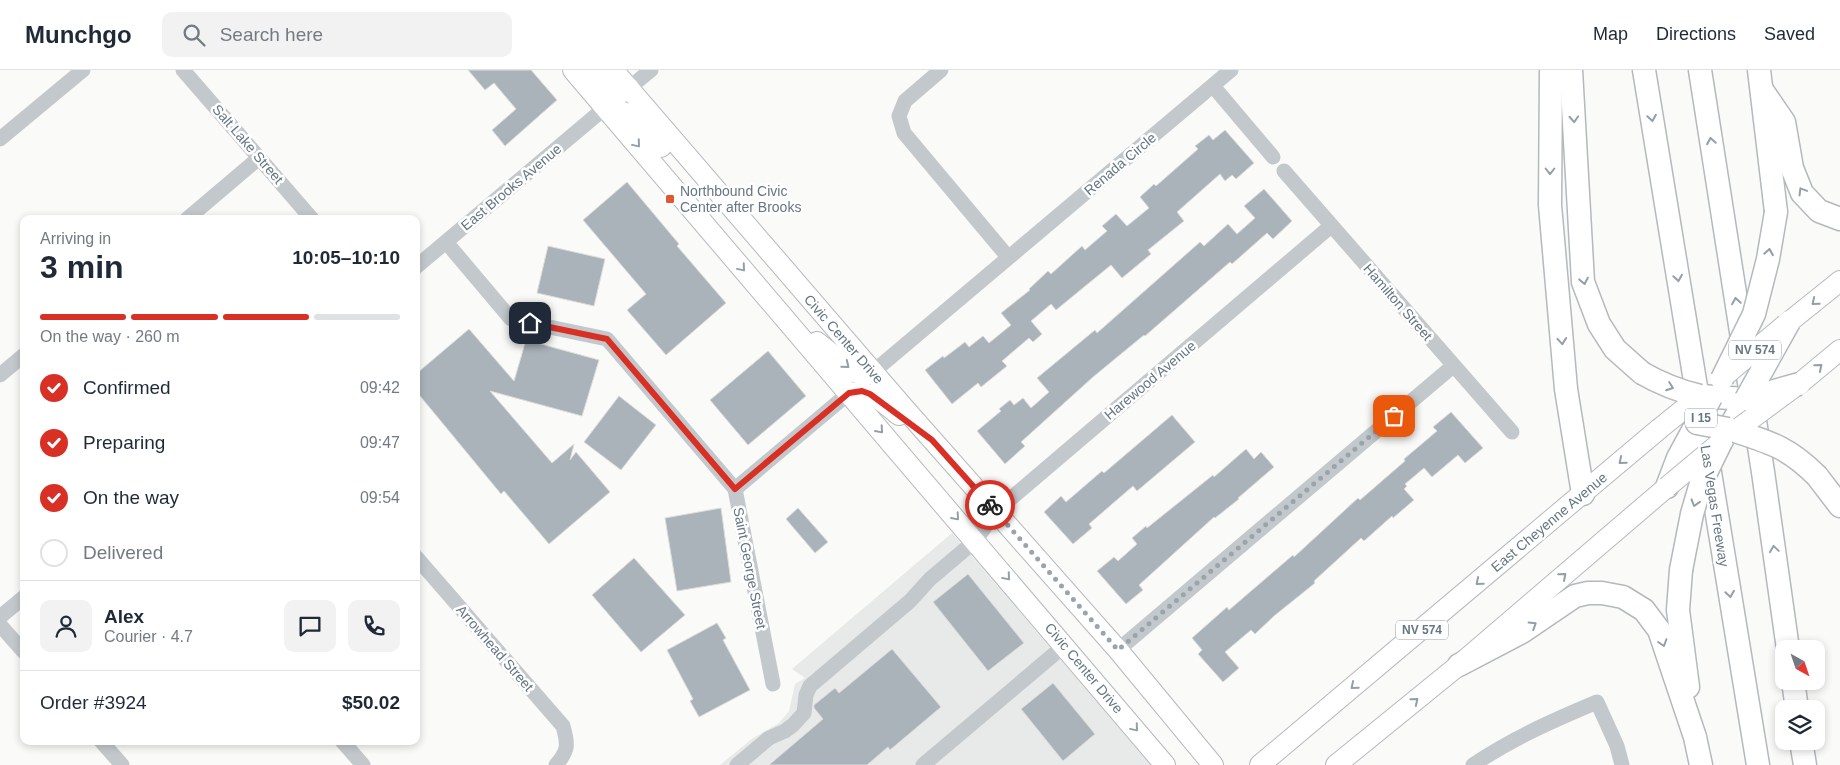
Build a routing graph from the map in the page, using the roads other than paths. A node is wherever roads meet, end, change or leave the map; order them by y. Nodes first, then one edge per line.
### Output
1 (83, 70) edge
2 (183, 70) edge
3 (573, 70) edge
4 (591, 70) edge
5 (613, 70) edge
6 (651, 70) edge
7 (941, 70) edge
8 (1231, 70) edge
9 (1551, 70) edge
10 (1571, 70) edge
11 (1644, 70) edge
12 (1700, 70) edge
13 (1761, 80) edge
14 (1213, 86) junction
15 (629, 88) junction
16 (606, 107) junction
17 (0, 140) edge
18 (1273, 157) dead end
19 (260, 158) junction
20 (693, 163) junction
21 (1284, 171) dead end
22 (192, 215) edge
23 (309, 215) edge
24 (1840, 219) edge
25 (1331, 226) junction
26 (446, 242) junction
27 (1008, 258) junction
28 (420, 263) edge
29 (1840, 281) edge
30 (780, 313) junction
31 (1789, 322) junction
32 (1840, 350) edge
33 (20, 358) edge
34 (1453, 366) junction
35 (873, 372) junction
36 (0, 375) edge
37 (1799, 384) junction
38 (1711, 391) junction
39 (849, 393) junction
40 (1746, 399) junction
41 (1697, 423) junction
42 (1659, 430) junction
43 (1512, 432) dead end
44 (1728, 434) junction
45 (932, 440) junction
46 (1667, 487) junction
47 (735, 489) junction
48 (1583, 494) junction
49 (1840, 506) edge
50 (995, 512) junction
51 (976, 540) junction
52 (420, 562) edge
53 (20, 600) edge
54 (0, 617) edge
55 (0, 625) edge
56 (1787, 640) edge
57 (1065, 645) junction
58 (20, 648) edge
59 (1118, 650) junction
60 (1459, 665) junction
61 (773, 684) dead end
62 (1695, 738) junction
63 (104, 745) edge
64 (345, 745) edge
65 (1802, 750) edge
66 (122, 765) edge
67 (362, 765) edge
68 (556, 765) edge
69 (737, 765) edge
70 (923, 765) edge
71 (1166, 765) edge
72 (1214, 765) edge
73 (1260, 765) edge
74 (1336, 765) edge
75 (1472, 765) edge
76 (1622, 765) edge
77 (1701, 765) edge
78 (1758, 765) edge
79 (1805, 765) edge

1 - 17 street
2 - 19 street, Salt Lake Street
3 - 16 main road, Civic Center Drive
4 - 15 main road
5 - 15 main road, Civic Center Drive
6 - 15 street
7 - 27 street
8 - 14 street, Renada Circle
9 -> 48 highway
10 -> 38 highway, bridge
11 -> 78 highway, Las Vegas Freeway / I 15
56 -> 12 highway
24 -> 13 highway
38 -> 13 highway, bridge
14 - 18 street
14 - 27 street, Renada Circle
15 - 20 main road, Civic Center Drive
16 - 20 main road
16 - 26 street, East Brooks Avenue
16 -> 30 main road, Civic Center Drive
19 - 22 street
19 - 23 street, Salt Lake Street
20 - 35 main road, Civic Center Drive
21 - 25 street, Hamilton Street
25 - 34 street, Hamilton Street
25 - 50 street, Harewood Avenue
26 - 28 street, East Brooks Avenue
26 - 47 street, Saint George Street
27 - 35 street, Renada Circle
29 -> 31 main road, East Cheyenne Avenue / NV 574
30 -> 35 main road
30 - 39 main road, Civic Center Drive
31 - 38 main road, East Cheyenne Avenue / NV 574, bridge
31 - 40 highway, bridge
37 -> 32 main road
33 - 36 street
34 - 43 street, Hamilton Street
34 - 59 street
35 - 45 main road, Civic Center Drive
37 - 40 highway, bridge
37 - 44 main road, bridge
38 - 40 highway
38 - 41 highway, bridge
38 - 42 main road, East Cheyenne Avenue / NV 574, bridge
39 - 45 main road
39 - 47 street
39 -> 51 main road, Civic Center Drive
40 - 44 highway
41 - 42 highway
41 - 44 highway, bridge
41 - 46 highway
42 -> 48 main road, East Cheyenne Avenue / NV 574
44 - 46 main road, bridge
44 - 49 highway, bridge
44 -> 62 highway, bridge
45 - 50 main road, Civic Center Drive
60 -> 46 main road
47 - 61 street, Saint George Street
48 -> 73 main road, East Cheyenne Avenue / NV 574
50 - 51 street, Harewood Avenue
50 - 59 main road, Civic Center Drive
51 -> 57 main road, Civic Center Drive
51 - 69 street, Harewood Avenue
52 - 68 street, Arrowhead Street
53 - 54 street
55 - 58 street
57 - 70 street
57 -> 71 main road, Civic Center Drive
59 - 72 main road, Civic Center Drive
60 -> 62 highway
74 -> 60 main road
62 - 77 highway
63 - 66 street
64 - 67 street
65 - 79 highway
75 - 76 street

